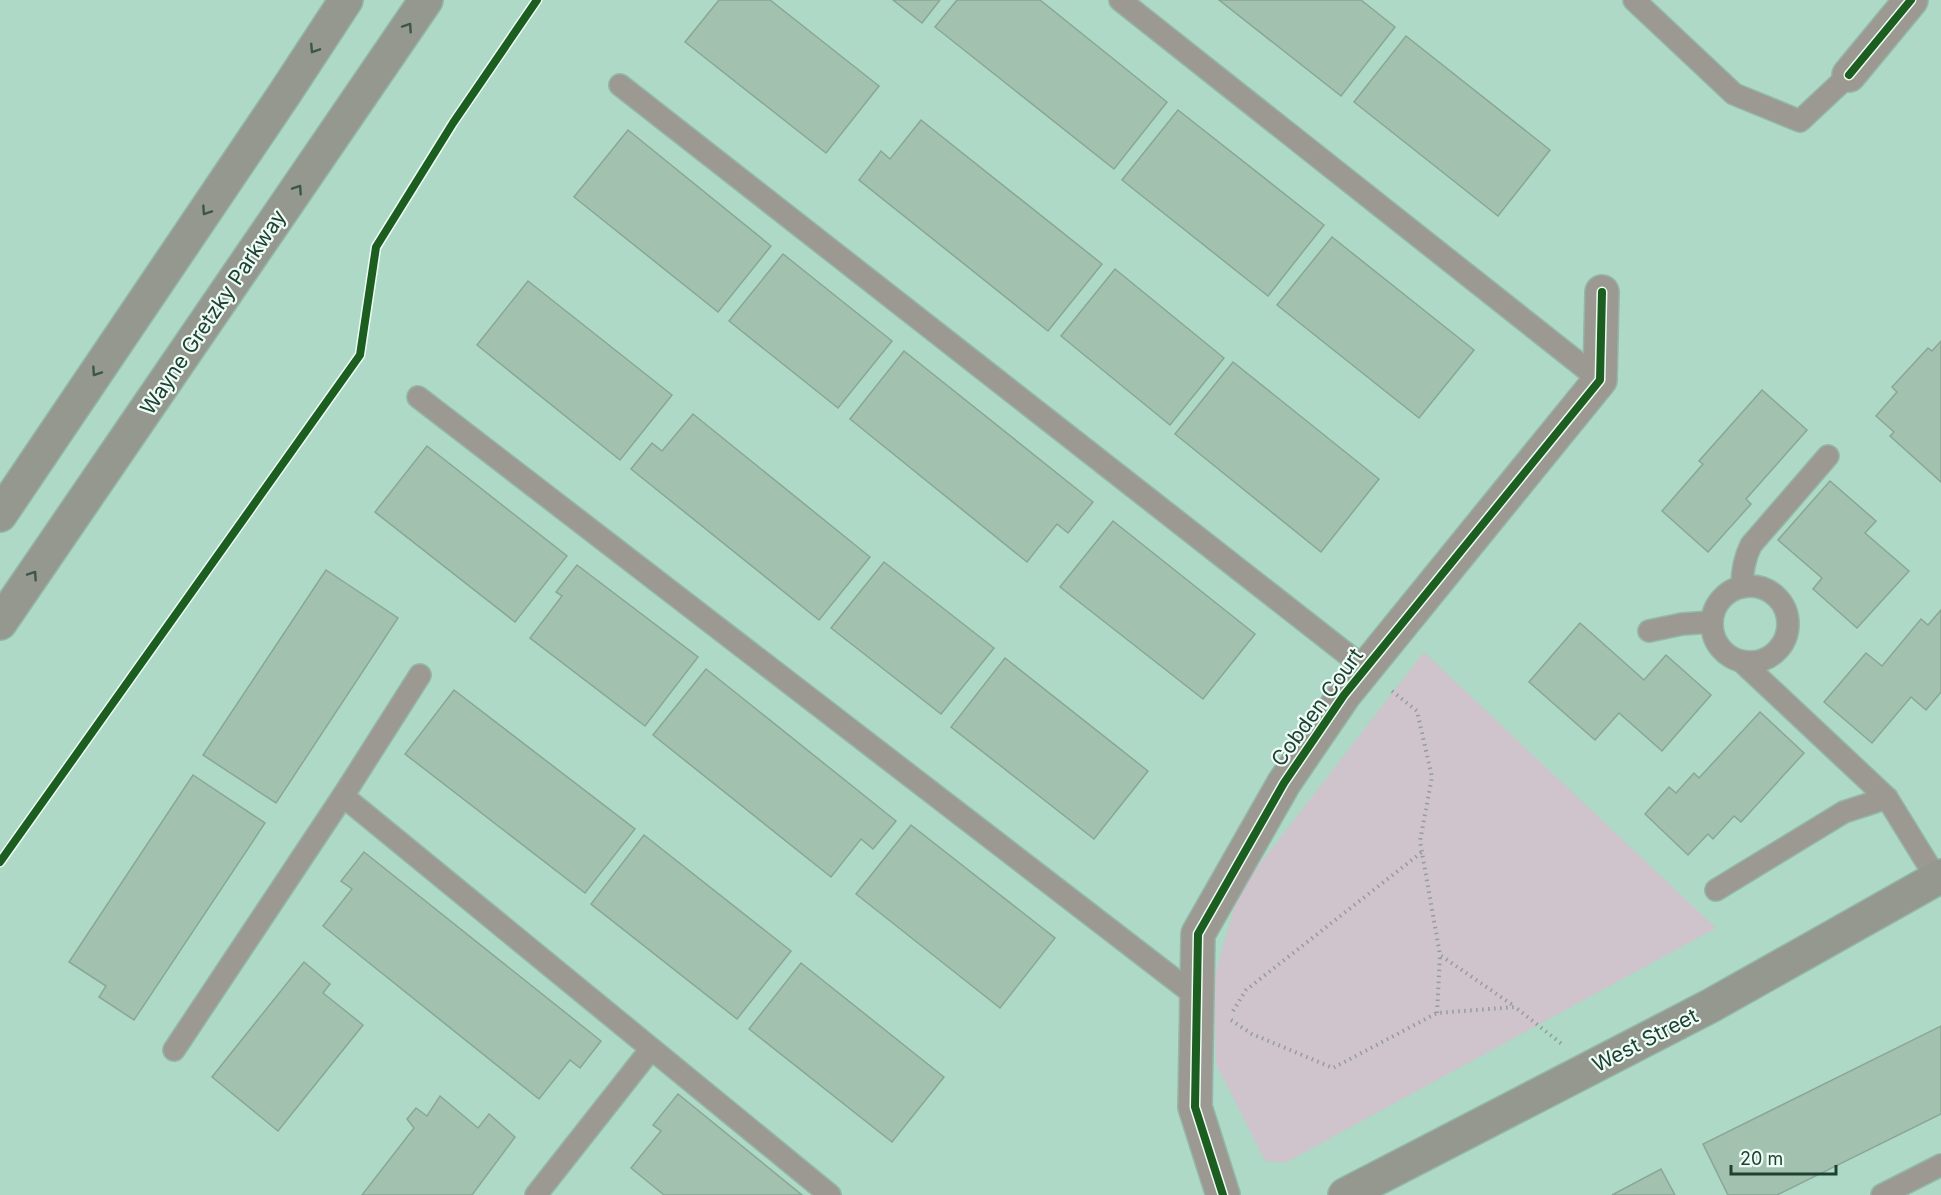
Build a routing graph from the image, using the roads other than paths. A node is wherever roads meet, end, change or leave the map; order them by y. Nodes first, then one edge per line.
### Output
1 (346, 0) edge
2 (426, 0) edge
3 (1120, 0) edge
4 (1634, 0) edge
5 (1911, 0) edge
6 (1849, 75) joint
7 (620, 85) dead end
8 (1602, 292) dead end
9 (1600, 380) junction
10 (418, 397) dead end
11 (1828, 456) dead end
12 (0, 515) edge
13 (1742, 586) junction
14 (1712, 622) junction
15 (0, 623) edge
16 (1649, 631) dead end
17 (1741, 661) junction
18 (1366, 669) junction
19 (420, 675) dead end
20 (343, 796) junction
21 (1887, 798) junction
22 (1940, 882) edge
23 (1716, 890) dead end
24 (1196, 996) junction
25 (651, 1049) junction
26 (174, 1050) dead end
27 (1941, 1164) edge
28 (536, 1195) edge
29 (830, 1195) edge
30 (1223, 1195) edge
31 (1345, 1195) edge
32 (1882, 1195) edge

1 -> 12 main road
15 -> 2 main road, Wayne Gretzky Parkway
3 - 9 lane
4 - 6 lane
5 - 6 street
7 - 18 lane
8 - 9 street
9 - 18 street, Cobden Court
10 - 24 lane
11 - 13 lane
13 - 14 lane
13 - 17 lane
14 - 16 lane
14 - 17 lane
17 - 21 lane
18 - 24 street, Cobden Court
19 - 20 lane
20 - 25 lane
20 - 26 lane
21 - 22 lane
21 - 23 lane
22 - 31 main road, West Street
24 - 30 street, Cobden Court
25 - 28 lane
25 - 29 lane
27 - 32 lane

